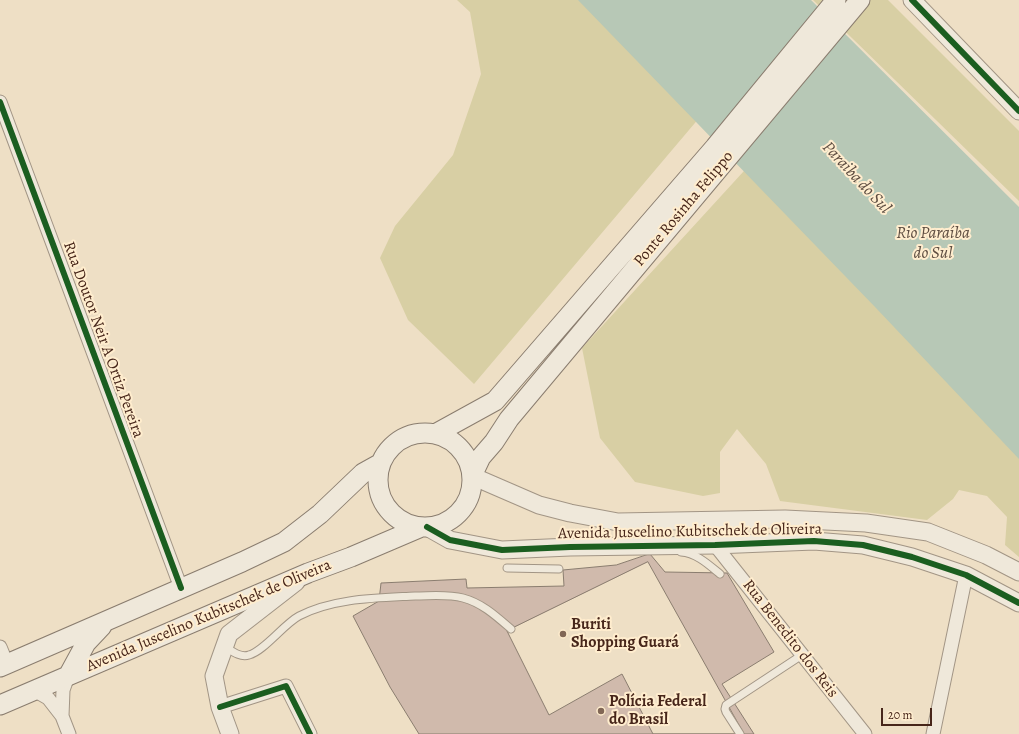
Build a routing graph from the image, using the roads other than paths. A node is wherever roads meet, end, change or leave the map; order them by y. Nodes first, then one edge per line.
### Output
1 (836, 0) edge
2 (860, 0) edge
3 (912, 0) edge
4 (0, 102) edge
5 (1019, 111) edge
6 (435, 434) junction
7 (381, 463) junction
8 (472, 476) junction
9 (423, 527) junction
10 (715, 545) junction
11 (604, 546) junction
12 (507, 568) dead end
13 (559, 569) dead end
14 (1019, 572) edge
15 (308, 574) junction
16 (720, 574) dead end
17 (966, 575) junction
18 (181, 588) junction
19 (1019, 603) edge
20 (107, 620) junction
21 (512, 628) dead end
22 (224, 646) junction
23 (802, 655) junction
24 (2, 659) edge
25 (68, 676) junction
26 (34, 690) junction
27 (0, 705) edge
28 (220, 707) junction
29 (62, 716) junction
30 (69, 734) edge
31 (230, 734) edge
32 (310, 734) edge
33 (740, 734) edge
34 (865, 734) edge
35 (933, 734) edge

1 - 6 main road, Ponte Rosinha Felippo
2 - 8 main road, Ponte Rosinha Felippo
3 - 5 street
4 - 18 street, Rua Doutor Neir A Ortiz Pereira
6 - 7 main road
6 - 8 main road
7 - 9 main road
7 - 18 main road
8 - 9 main road
8 - 14 street, Avenida Juscelino Kubitschek de Oliveira
9 - 11 street, Avenida Juscelino Kubitschek de Oliveira
9 - 15 main road, Avenida Juscelino Kubitschek de Oliveira
10 - 11 street, Avenida Juscelino Kubitschek de Oliveira
10 - 17 street, Avenida Juscelino Kubitschek de Oliveira
10 - 23 street, Rua Benedito dos Reis
11 - 16 lane
12 - 13 lane
15 - 22 street
15 - 25 main road, Avenida Juscelino Kubitschek de Oliveira
17 - 19 street, Avenida Juscelino Kubitschek de Oliveira
17 - 35 street
18 - 20 main road
20 - 24 main road
20 - 25 main road
21 - 22 lane
22 - 28 street
23 - 33 lane
23 - 34 street, Rua Benedito dos Reis
25 - 26 main road, Avenida Juscelino Kubitschek de Oliveira
25 - 29 street
26 - 27 main road, Avenida Juscelino Kubitschek de Oliveira
26 - 29 street
28 - 31 street
28 - 32 street
29 - 30 street

